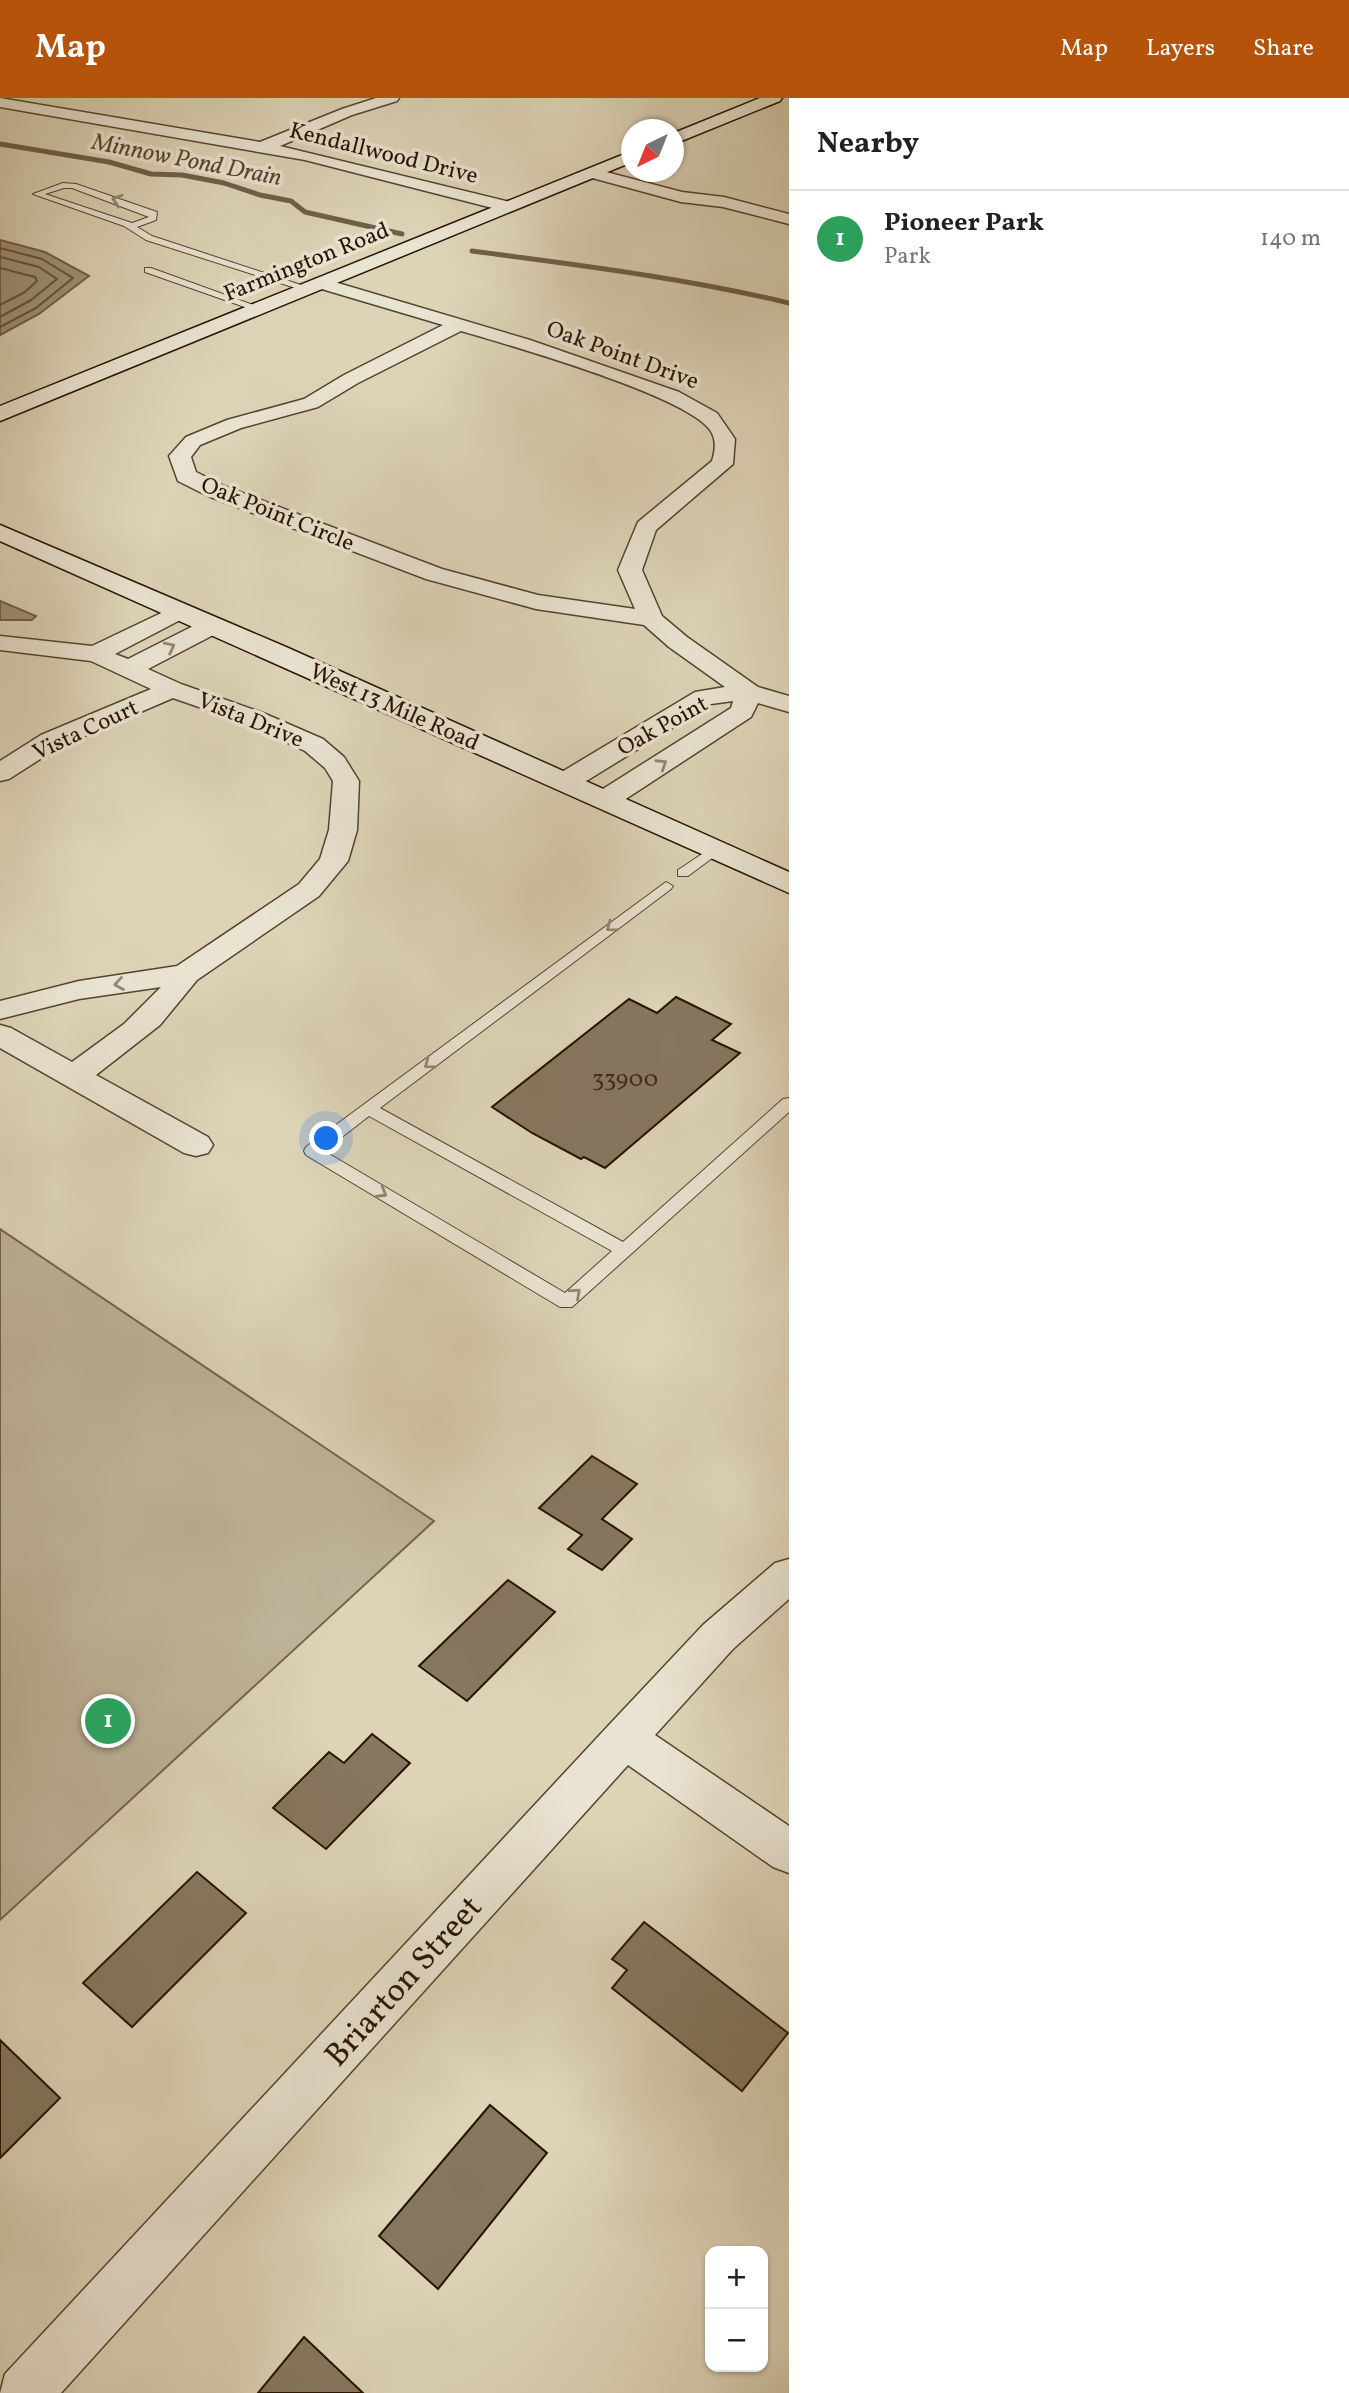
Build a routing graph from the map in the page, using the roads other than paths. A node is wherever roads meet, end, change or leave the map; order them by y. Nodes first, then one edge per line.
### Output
1 (392, 98) edge
2 (774, 98) edge
3 (0, 102) edge
4 (83, 103) dead end
5 (64, 112) junction
6 (684, 135) edge
7 (263, 146) junction
8 (621, 160) edge
9 (600, 169) junction
10 (508, 207) junction
11 (789, 219) edge
12 (130, 227) junction
13 (148, 270) dead end
14 (314, 286) junction
15 (259, 309) junction
16 (458, 325) junction
17 (0, 414) edge
18 (0, 532) edge
19 (178, 612) junction
20 (651, 619) junction
21 (212, 626) junction
22 (0, 643) edge
23 (96, 654) junction
24 (128, 669) junction
25 (172, 689) junction
26 (749, 692) junction
27 (789, 705) edge
28 (0, 773) edge
29 (565, 782) junction
30 (605, 800) junction
31 (714, 850) junction
32 (683, 873) dead end
33 (789, 884) edge
34 (666, 886) dead end
35 (186, 974) junction
36 (0, 1010) edge
37 (0, 1035) edge
38 (73, 1076) junction
39 (789, 1102) edge
40 (369, 1109) junction
41 (196, 1145) dead end
42 (624, 1250) junction
43 (789, 1575) edge
44 (624, 1738) junction
45 (789, 1852) edge
46 (24, 2393) edge

1 - 7 street
2 - 6 street
3 - 5 street, Kendallwood Drive
4 - 5 street
5 - 7 street, Kendallwood Drive
7 - 10 street, Kendallwood Drive
8 - 9 street, Farmington Road
9 - 10 street, Farmington Road
9 - 11 street
10 - 14 street, Farmington Road
12 -> 12 lane
12 - 14 lane
13 - 15 lane
14 - 15 street, Farmington Road
14 - 16 street, Oak Point Drive
15 - 17 street, Farmington Road
16 - 20 street, Oak Point Drive
16 - 20 street, Oak Point Circle
18 - 19 street, West 13 Mile Road
19 - 21 street, West 13 Mile Road
19 - 23 street
20 - 26 street, Oak Point Drive
24 -> 21 street
21 - 29 street, West 13 Mile Road
22 - 23 street, Vista Drive
23 - 24 street, Vista Drive
24 - 25 street, Vista Drive
25 - 28 street, Vista Court
25 - 35 street, Vista Drive
26 - 27 street, Oak Point Drive
26 - 29 street, Oak Point
30 -> 26 street, Oak Point
29 - 30 street, West 13 Mile Road
30 - 31 street, West 13 Mile Road
31 - 32 lane
31 - 33 street, West 13 Mile Road
34 -> 40 lane
35 -> 36 street, Vista Drive
35 - 38 street, Vista Drive
37 - 38 street
38 - 41 street
39 - 42 lane
40 - 42 lane
40 -> 42 lane
43 - 44 street, Briarton Street
44 - 45 street
44 - 46 street, Briarton Street

